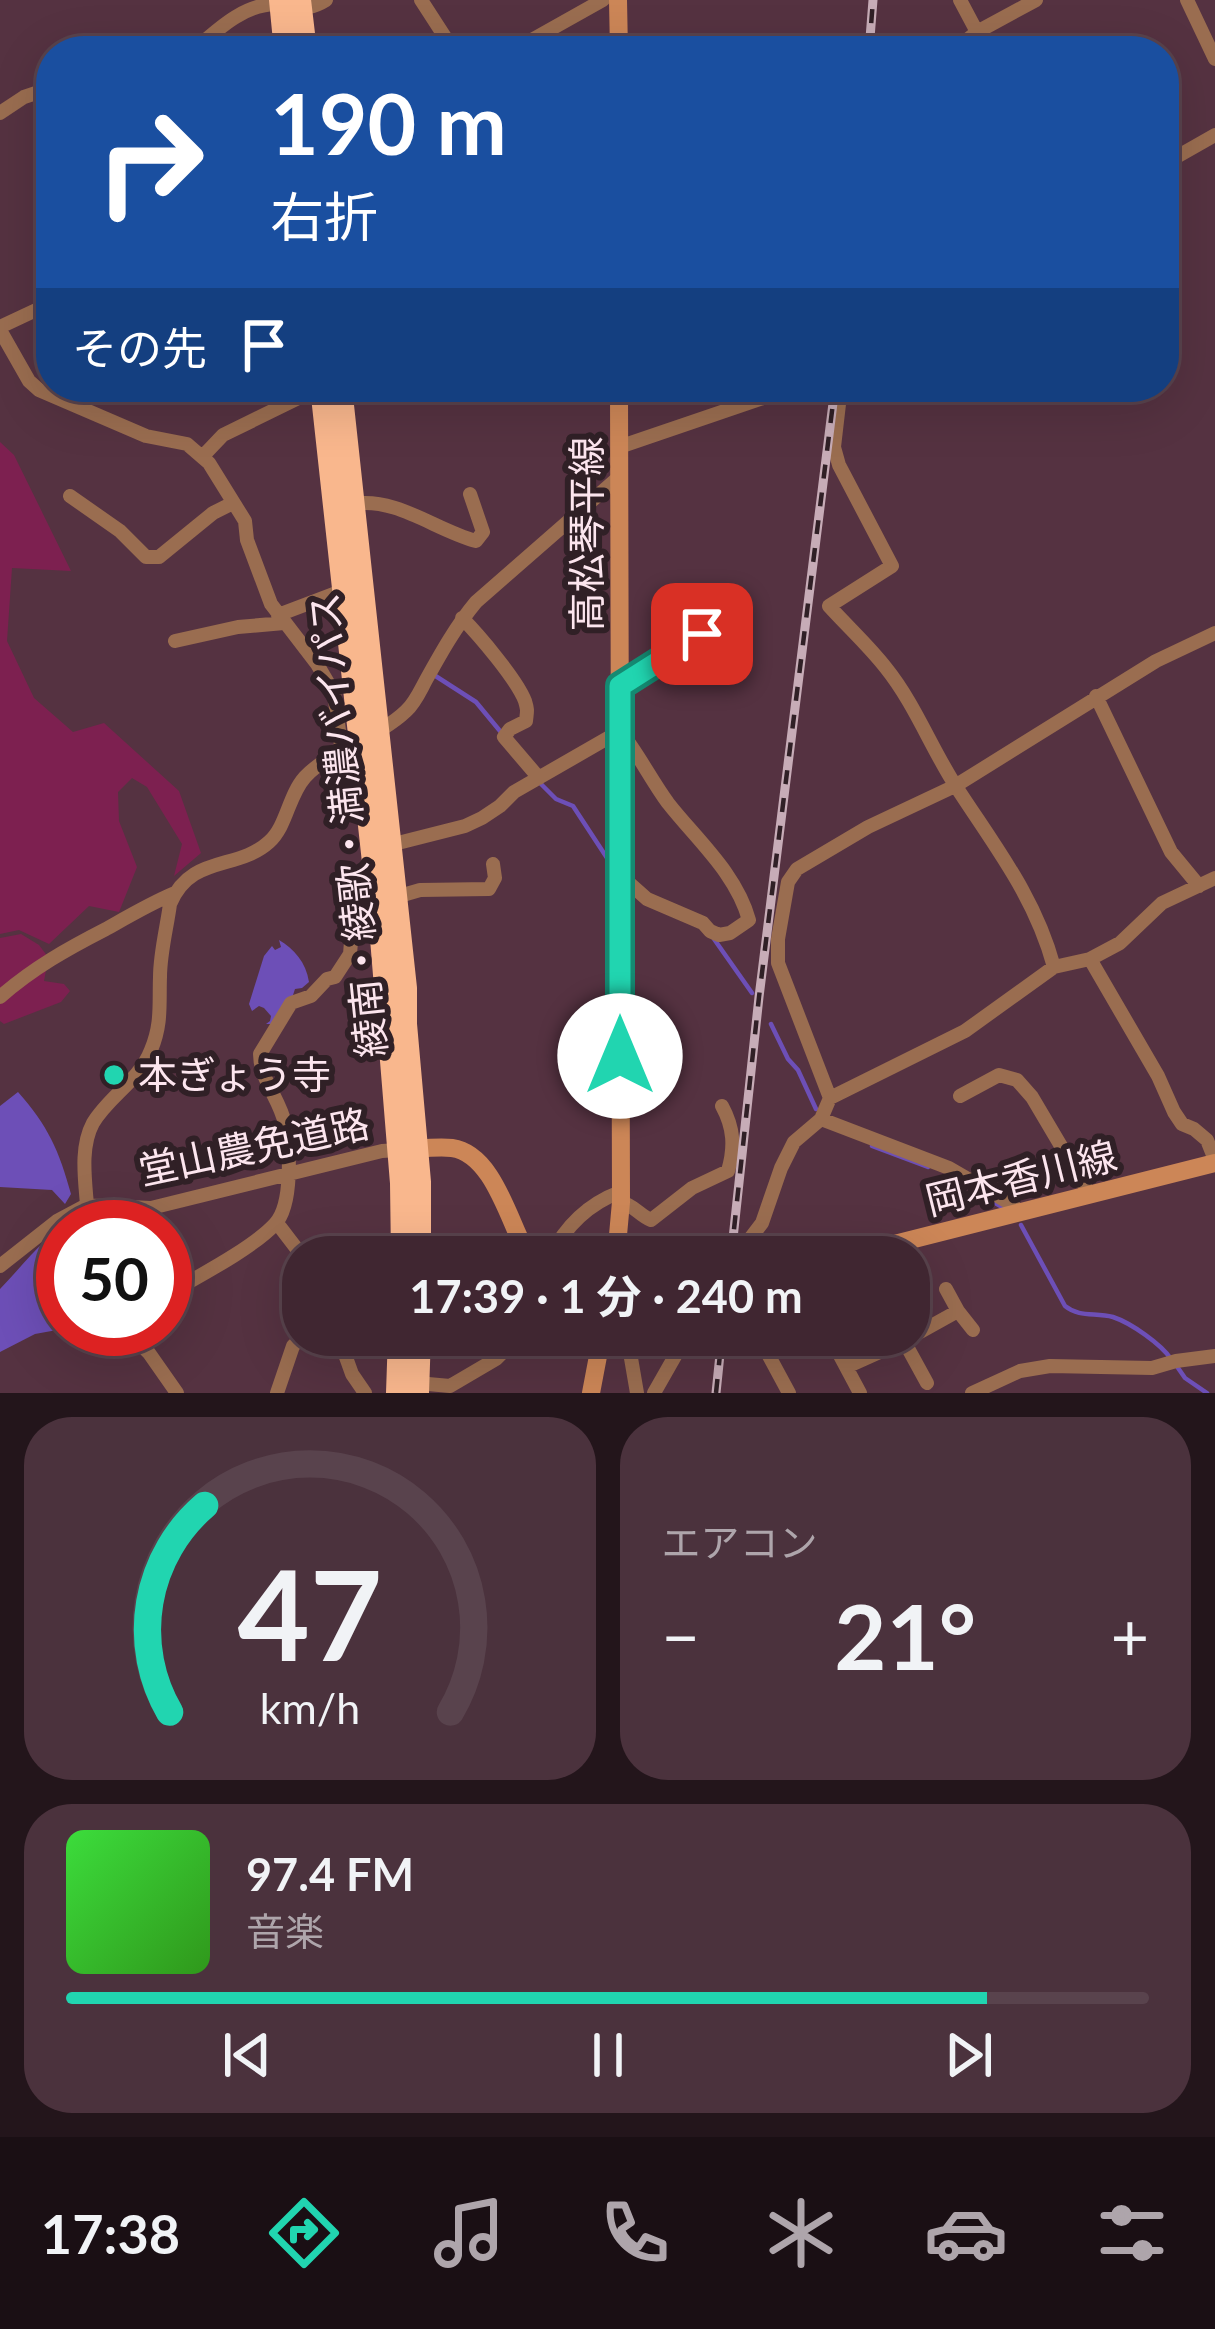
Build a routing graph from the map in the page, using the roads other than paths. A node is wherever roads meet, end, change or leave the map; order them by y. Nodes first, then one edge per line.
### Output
1 (326, 0) edge
2 (421, 0) edge
3 (603, 0) edge
4 (618, 0) edge
5 (960, 0) edge
6 (1036, 0) edge
7 (1187, 0) edge
8 (290, 3) edge
9 (976, 32) junction
10 (211, 36) edge
11 (287, 36) edge
12 (300, 36) edge
13 (444, 36) edge
14 (539, 36) edge
15 (619, 36) edge
16 (971, 36) edge
17 (1215, 58) edge
18 (36, 94) edge
19 (0, 113) edge
20 (1215, 135) edge
21 (1179, 155) edge
22 (36, 311) edge
23 (0, 328) edge
24 (36, 388) edge
25 (67, 402) edge
26 (291, 402) edge
27 (324, 402) edge
28 (342, 402) edge
29 (619, 402) edge
30 (751, 402) edge
31 (839, 402) edge
32 (619, 447) junction
33 (202, 456) junction
34 (619, 477) junction
35 (470, 494) dead end
36 (70, 496) dead end
37 (233, 502) junction
38 (353, 504) junction
39 (344, 590) junction
40 (462, 618) junction
41 (281, 619) junction
42 (702, 634) dead end
43 (1215, 634) edge
44 (175, 641) dead end
45 (620, 686) junction
46 (1096, 696) junction
47 (620, 731) junction
48 (360, 742) junction
49 (539, 778) junction
50 (955, 786) junction
51 (390, 845) junction
52 (493, 864) dead end
53 (620, 875) junction
54 (1215, 878) edge
55 (1198, 886) junction
56 (175, 892) junction
57 (396, 897) junction
58 (381, 926) junction
59 (1090, 958) junction
60 (1054, 967) junction
61 (0, 997) edge
62 (960, 1096) dead end
63 (830, 1098) junction
64 (722, 1106) dead end
65 (821, 1119) junction
66 (407, 1150) junction
67 (1215, 1162) edge
68 (288, 1174) junction
69 (1090, 1195) junction
70 (620, 1197) junction
71 (87, 1200) edge
72 (183, 1200) edge
73 (1017, 1213) junction
74 (277, 1223) junction
75 (287, 1236) edge
76 (404, 1236) edge
77 (419, 1236) edge
78 (519, 1236) edge
79 (561, 1236) edge
80 (617, 1236) edge
81 (752, 1236) edge
82 (926, 1236) edge
83 (36, 1238) edge
84 (0, 1266) edge
85 (192, 1280) edge
86 (946, 1289) dead end
87 (958, 1311) junction
88 (930, 1327) edge
89 (973, 1330) dead end
90 (151, 1356) edge
91 (290, 1356) edge
92 (346, 1356) edge
93 (404, 1356) edge
94 (416, 1356) edge
95 (499, 1356) edge
96 (598, 1356) edge
97 (631, 1356) edge
98 (675, 1356) edge
99 (769, 1356) edge
100 (840, 1356) edge
101 (872, 1356) edge
102 (912, 1356) edge
103 (1215, 1356) edge
104 (846, 1367) junction
105 (927, 1383) dead end
106 (411, 1390) edge
107 (177, 1393) edge
108 (277, 1393) edge
109 (365, 1393) edge
110 (591, 1393) edge
111 (637, 1393) edge
112 (654, 1393) edge
113 (789, 1393) edge
114 (860, 1393) edge
115 (972, 1393) edge

1 - 8 street
2 - 13 street
3 - 14 street
4 - 15 main road
5 - 9 street
6 - 9 street
7 - 17 street
8 - 10 street
8 - 11 highway
8 - 12 highway
9 - 16 street
18 - 19 street
20 - 21 street
22 - 23 street
23 - 24 street
25 - 33 street
26 - 33 street
27 - 39 highway, 綾南・綾歌・満濃バイパス
28 - 38 highway, 綾南・綾歌・満濃バイパス
29 - 32 main road, 高松琴平線
30 - 32 street
31 - 50 street
32 - 34 main road, 高松琴平線
33 - 37 street
34 - 40 street
34 - 45 main road, 高松琴平線
35 - 38 street
36 - 37 street
37 - 41 street
38 - 48 highway, 綾南・綾歌・満濃バイパス
39 - 41 street
39 - 48 highway, 綾南・綾歌・満濃バイパス
40 - 48 street
40 - 49 street
41 - 44 street
41 - 48 street
42 - 45 street
43 - 46 street
45 - 47 main road, 高松琴平線
46 - 50 street
46 - 55 street
47 - 49 street
47 - 53 main road, 高松琴平線
47 - 53 street
48 - 51 highway, 綾南・綾歌・満濃バイパス
48 - 56 street
48 - 58 highway, 綾南・綾歌・満濃バイパス
49 - 51 street
50 - 60 street
50 - 63 street
51 - 57 highway, 綾南・綾歌・満濃バイパス
52 - 57 street
53 - 70 main road, 高松琴平線
54 - 55 street
55 - 59 street
56 - 61 street
56 - 71 street
57 - 58 street
57 - 66 highway, 綾南・綾歌・満濃バイパス
58 - 66 highway, 綾南・綾歌・満濃バイパス
58 - 68 street
59 - 60 street
59 - 67 street
60 - 63 street
62 - 69 street
63 - 65 street
64 - 70 street
65 - 73 street
65 - 81 street
66 - 68 street, 堂山農免道路
66 - 76 highway, 綾南・綾歌・満濃バイパス
66 - 77 highway, 綾南・綾歌・満濃バイパス
66 - 78 main road
67 - 69 main road, 岡本香川線
68 - 72 street, 堂山農免道路
68 - 74 street
69 - 73 main road, 岡本香川線
70 - 79 street
70 - 80 main road, 高松琴平線
73 - 82 main road, 岡本香川線
74 - 75 street
74 - 85 street
83 - 84 street
86 - 87 street
87 - 88 street
87 - 89 street
90 - 107 street
91 - 108 street
92 - 109 street
93 - 106 highway
94 - 106 highway
95 - 106 street
96 - 110 main road
97 - 111 street
98 - 112 street
99 - 113 street
100 - 104 street
101 - 104 street
102 - 105 street
103 - 115 street
104 - 114 street

